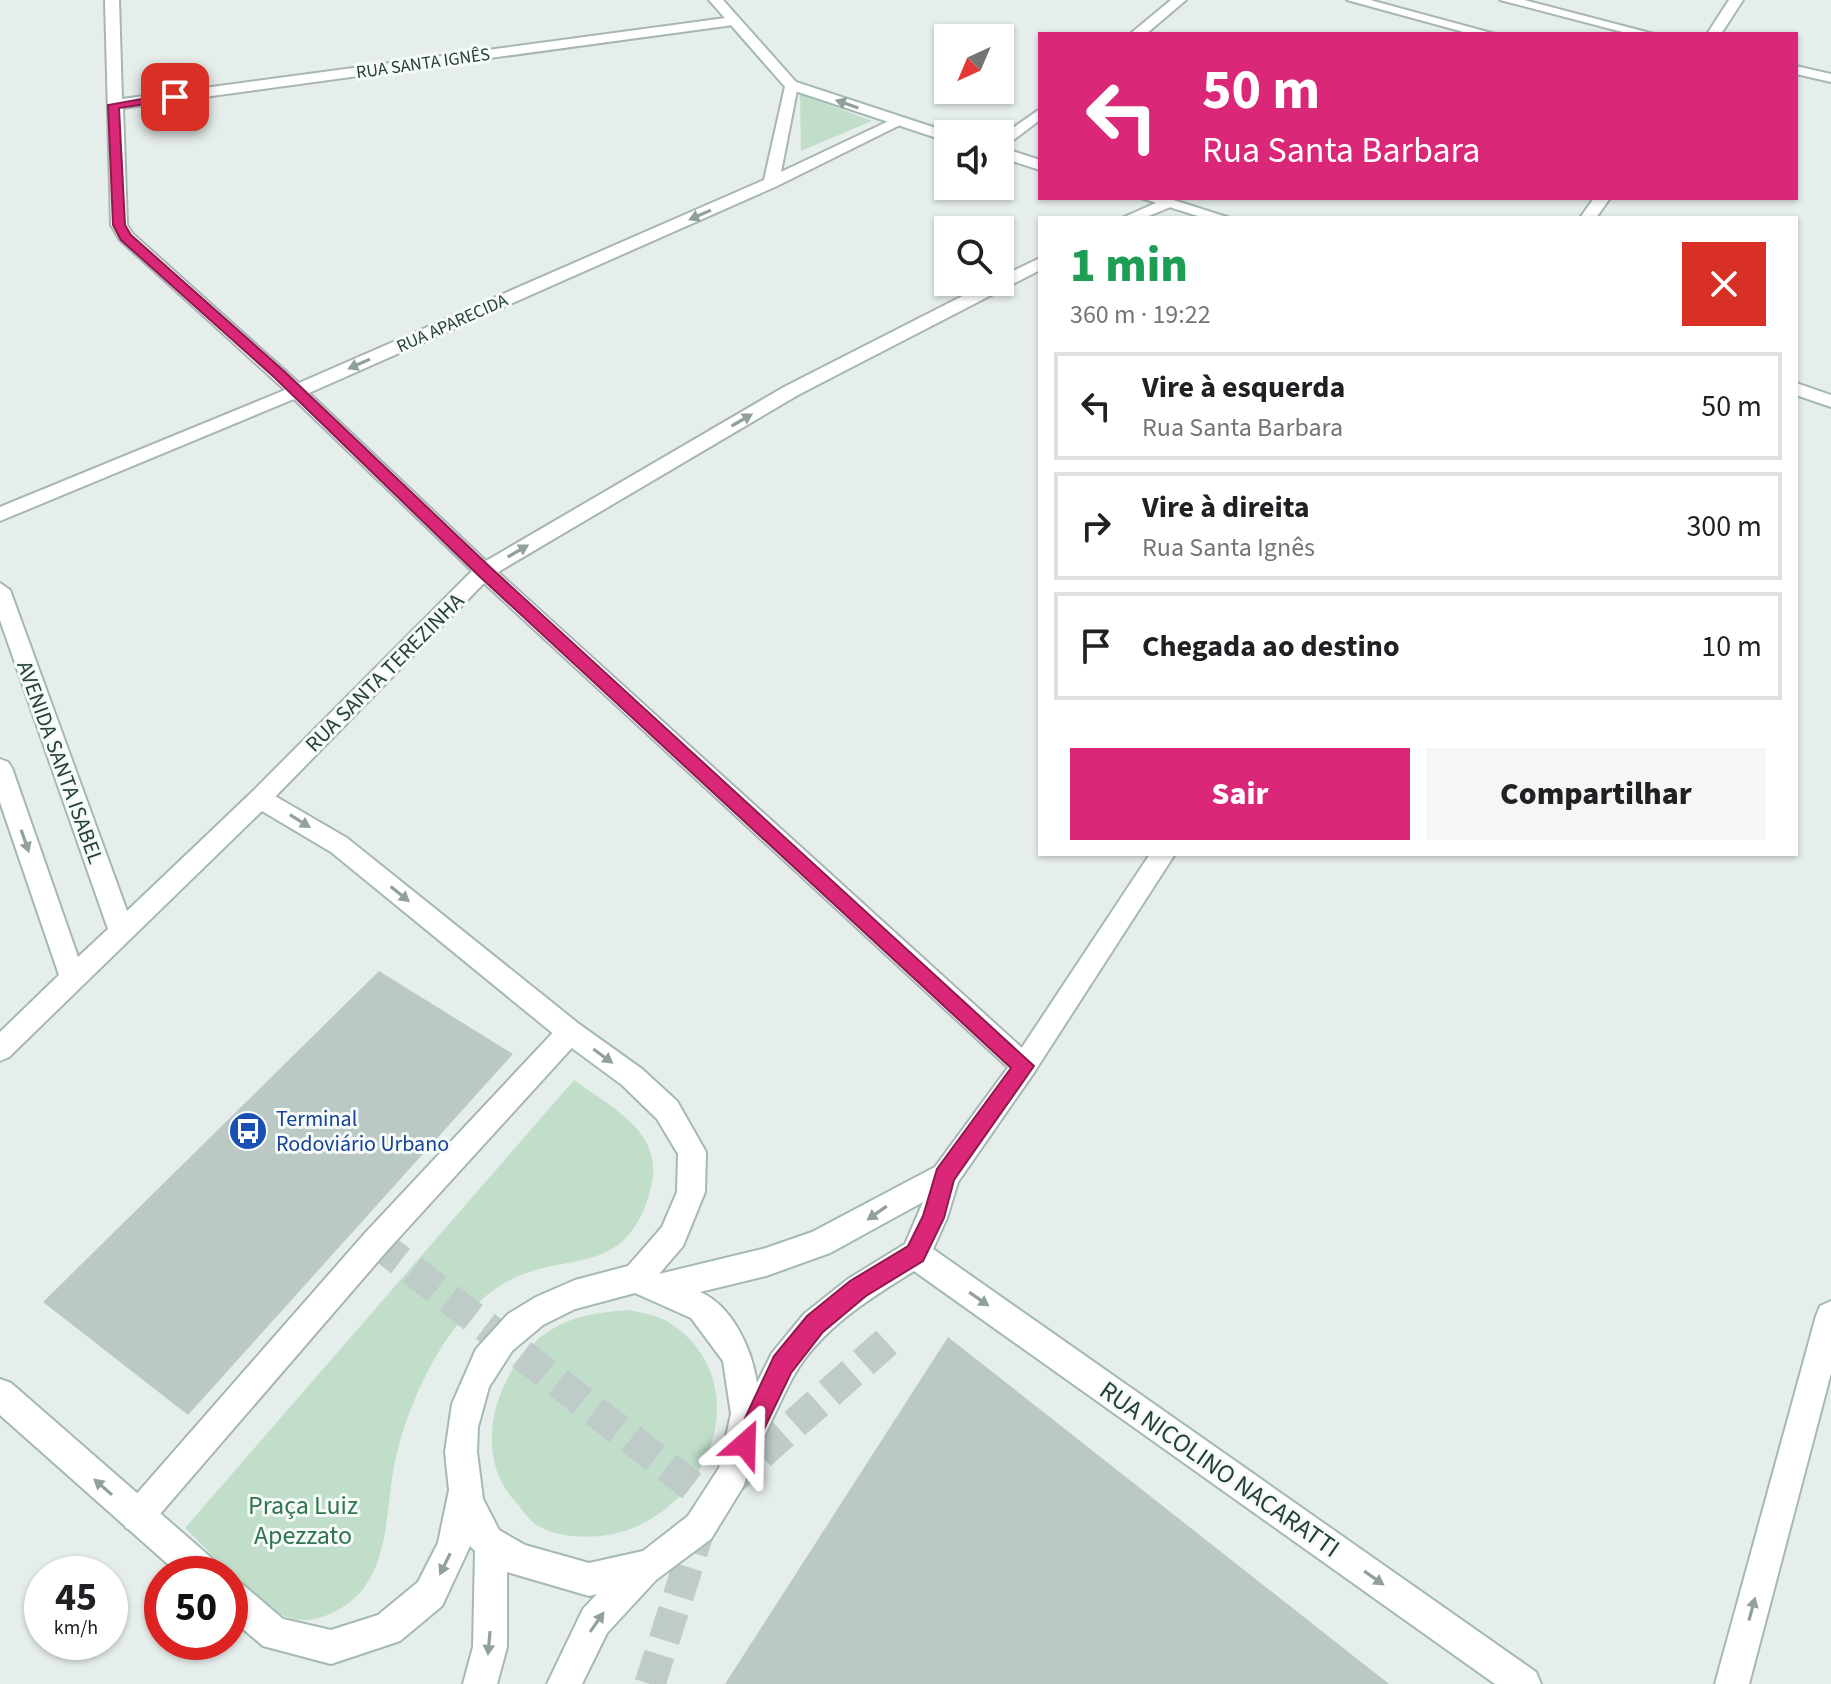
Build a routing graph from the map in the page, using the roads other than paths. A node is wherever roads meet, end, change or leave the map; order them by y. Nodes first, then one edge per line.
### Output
1 (112, 0) edge
2 (716, 0) edge
3 (1179, 0) edge
4 (1354, 0) edge
5 (1507, 0) edge
6 (1736, 0) edge
7 (1584, 19) junction
8 (733, 21) junction
9 (1139, 32) edge
10 (1480, 32) edge
11 (1572, 32) edge
12 (1639, 32) edge
13 (1715, 32) edge
14 (1798, 70) edge
15 (1831, 78) edge
16 (791, 85) junction
17 (113, 105) junction
18 (1038, 115) edge
19 (898, 122) junction
20 (934, 133) edge
21 (1014, 134) edge
22 (1014, 157) edge
23 (1038, 164) edge
24 (771, 183) junction
25 (1156, 200) edge
26 (1167, 203) junction
27 (1135, 216) edge
28 (1215, 216) edge
29 (1038, 264) edge
30 (1798, 390) edge
31 (297, 391) junction
32 (1831, 401) edge
33 (0, 514) edge
34 (484, 571) junction
35 (0, 590) edge
36 (0, 768) edge
37 (260, 798) junction
38 (1162, 856) edge
39 (122, 933) junction
40 (74, 981) junction
41 (570, 1032) junction
42 (0, 1049) edge
43 (1024, 1066) junction
44 (945, 1176) junction
45 (915, 1254) junction
46 (636, 1279) junction
47 (668, 1285) junction
48 (1831, 1316) edge
49 (0, 1394) edge
50 (745, 1444) junction
51 (465, 1490) junction
52 (137, 1517) junction
53 (491, 1545) junction
54 (183, 1556) edge
55 (644, 1569) junction
56 (248, 1611) edge
57 (480, 1684) edge
58 (564, 1684) edge
59 (1524, 1684) edge
60 (1732, 1684) edge

1 - 17 street
2 - 8 street
3 - 9 street
4 - 10 street
5 - 7 street
6 - 13 street
7 - 11 street
7 - 12 street
8 - 16 street
8 - 17 street, RUA SANTA IGNÊS
14 - 15 street
19 -> 16 street
16 - 24 street
17 - 31 street
18 - 21 street
19 - 20 street
19 - 24 street, RUA APARECIDA
22 - 23 street
24 -> 31 street, RUA APARECIDA
25 - 26 street
26 - 27 street
26 - 28 street
34 -> 29 street, RUA SANTA TEREZINHA
30 - 32 street
31 - 33 street, RUA APARECIDA
31 - 34 street
34 - 37 street, RUA SANTA TEREZINHA
34 - 43 street
35 - 39 street, AVENIDA SANTA ISABEL
36 -> 40 street
37 - 39 street, RUA SANTA TEREZINHA
37 -> 41 street
38 - 43 street
39 - 40 street, RUA SANTA TEREZINHA
40 - 42 street, RUA SANTA TEREZINHA
41 -> 46 street
41 - 52 street
43 - 44 street
44 - 45 street
44 -> 47 street
45 - 50 street
45 -> 59 street, RUA NICOLINO NACARATTI
46 - 47 street
46 - 51 street
47 - 50 street
60 -> 48 street
52 -> 49 street
50 - 55 street
51 - 53 street
51 -> 56 street
52 - 54 street
53 - 55 street
53 -> 57 street
58 -> 55 street

